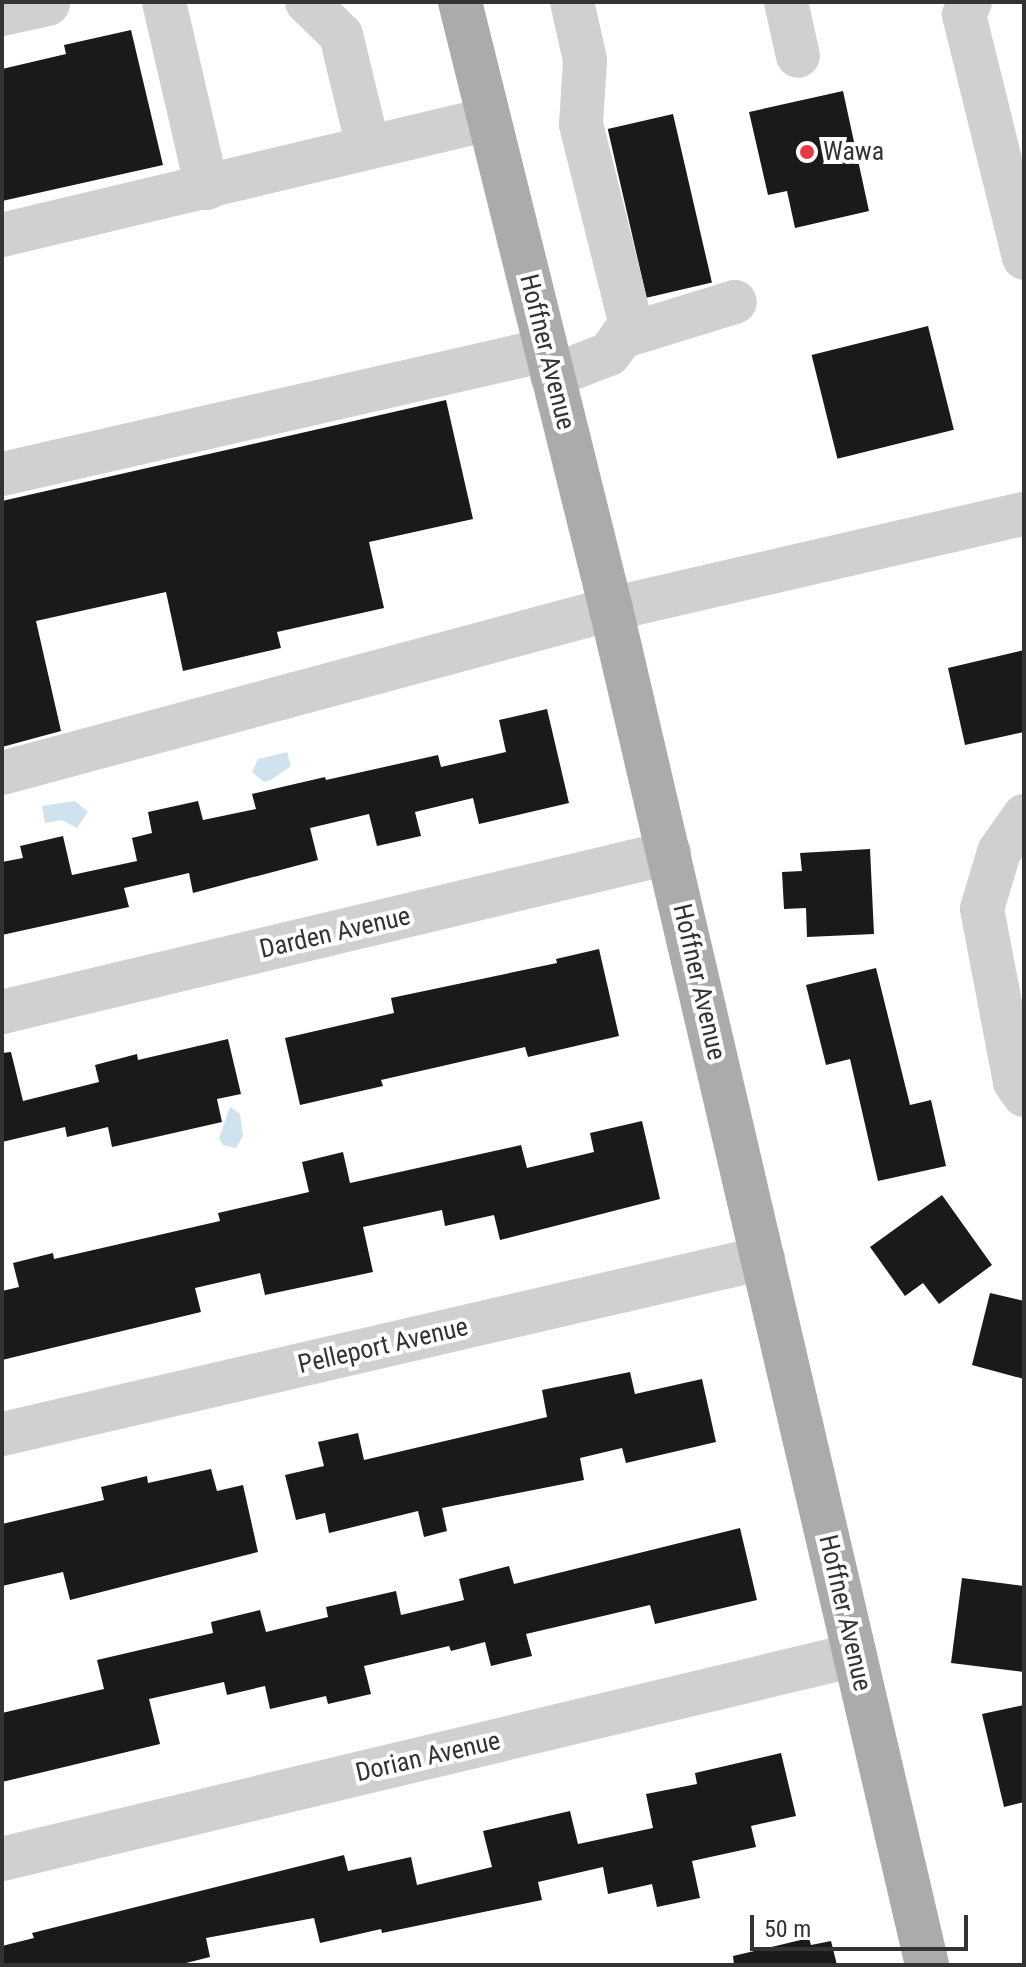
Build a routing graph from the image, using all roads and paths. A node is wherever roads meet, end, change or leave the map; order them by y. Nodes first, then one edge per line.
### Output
1 (164, 2) edge
2 (307, 2) edge
3 (460, 2) edge
4 (572, 2) edge
5 (786, 2) edge
6 (970, 2) edge
7 (50, 3) edge
8 (2, 14) edge
9 (798, 56) dead end
10 (488, 119) junction
11 (368, 147) junction
12 (207, 188) junction
13 (2, 235) edge
14 (1024, 258) edge
15 (735, 302) dead end
16 (621, 337) junction
17 (549, 363) junction
18 (2, 474) edge
19 (1024, 514) edge
20 (611, 609) junction
21 (2, 773) edge
22 (1024, 816) edge
23 (669, 853) junction
24 (2, 1012) edge
25 (1024, 1095) edge
26 (763, 1258) junction
27 (2, 1434) edge
28 (855, 1655) junction
29 (2, 1859) edge
30 (927, 1965) edge

1 - 12 street
2 - 11 street
3 - 10 main road, Hoffner Avenue
4 - 16 street
5 - 9 street
6 - 14 street
7 - 8 street
10 - 11 street
10 - 17 main road, Hoffner Avenue
11 - 12 street
12 - 13 street
15 - 16 street
16 - 17 street
17 - 18 street
17 - 20 main road, Hoffner Avenue
19 - 20 street
20 - 21 street
20 - 23 main road, Hoffner Avenue
22 - 25 street
23 - 24 street, Darden Avenue
23 - 26 main road, Hoffner Avenue
26 - 27 street, Pelleport Avenue
26 - 28 main road, Hoffner Avenue
28 - 29 street, Dorian Avenue
28 - 30 main road, Hoffner Avenue

